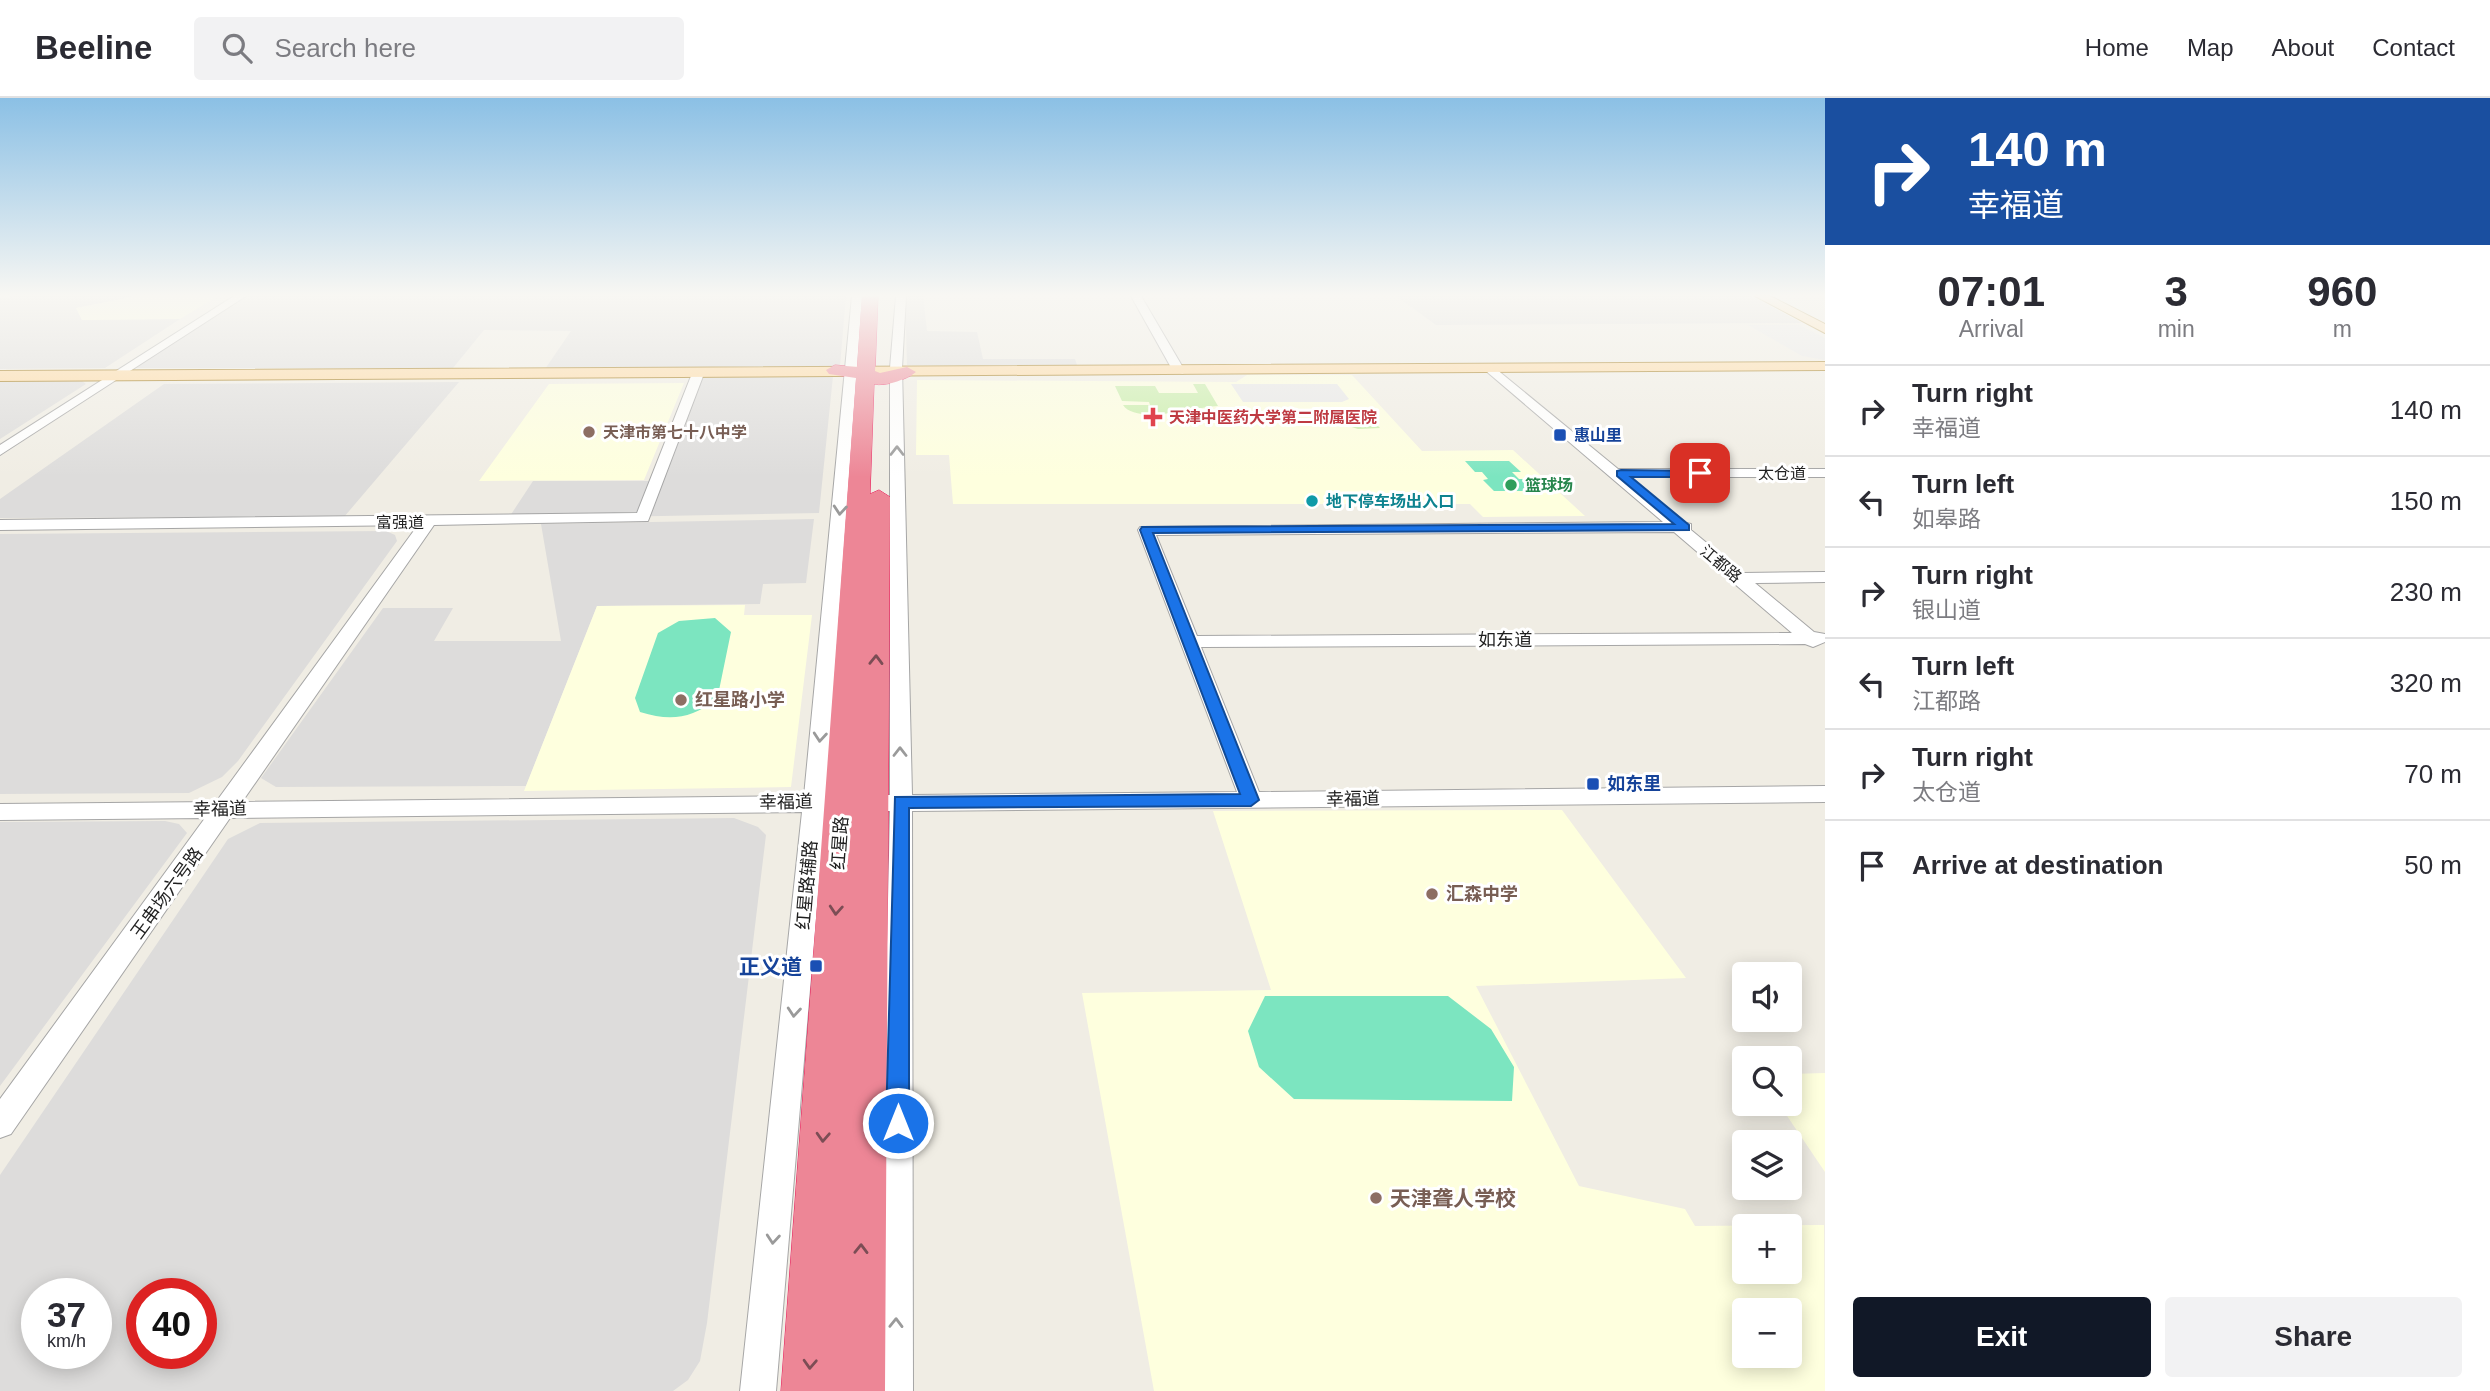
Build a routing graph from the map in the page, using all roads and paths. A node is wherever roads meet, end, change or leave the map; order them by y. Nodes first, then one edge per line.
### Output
1 (142, 356) edge
2 (144, 356) edge
3 (872, 356) edge
4 (875, 356) edge
5 (878, 356) edge
6 (881, 356) edge
7 (1170, 356) edge
8 (1825, 367) edge
9 (1178, 370) junction
10 (1500, 370) junction
11 (698, 372) junction
12 (876, 372) junction
13 (113, 376) junction
14 (0, 377) edge
15 (0, 449) edge
16 (1617, 473) junction
17 (1825, 473) edge
18 (428, 522) junction
19 (0, 525) edge
20 (1681, 527) junction
21 (1825, 577) edge
22 (1742, 578) junction
23 (1190, 642) junction
24 (1820, 643) edge
25 (1825, 791) edge
26 (1249, 795) junction
27 (858, 797) junction
28 (0, 803) edge
29 (230, 804) junction
30 (0, 811) edge
31 (0, 1124) edge
32 (758, 1391) edge
33 (808, 1391) edge
34 (858, 1391) edge
35 (895, 1391) edge

1 - 13 street
2 - 13 street
3 - 12 street, 红星路辅路
4 - 12 highway, 红星路
5 - 12 highway, 红星路
6 - 12 street, 红星路辅路
7 - 9 street
8 - 10 main road
9 - 10 main road
9 - 12 main road
10 - 16 street, 江都路
11 - 12 main road
11 - 13 main road
11 - 18 street, 富强道
12 - 27 highway, 红星路
12 -> 27 street, 红星路辅路
13 - 14 main road
13 - 15 street
16 - 17 street, 太仓道
16 - 20 street, 江都路
18 - 19 street, 富强道
18 - 29 street, 王串场六号路
20 - 22 street, 江都路
20 - 23 street
21 - 22 street
22 - 24 street, 江都路
23 - 24 street, 如东道
23 - 26 street
25 - 26 street, 幸福道
26 - 27 street, 幸福道
27 - 29 street, 幸福道
27 -> 32 street, 红星路辅路
27 -> 33 highway, 红星路
34 -> 27 highway, 红星路
35 -> 27 street, 红星路辅路
28 - 29 street, 幸福道
29 - 30 street, 幸福道
29 - 31 street, 王串场六号路

